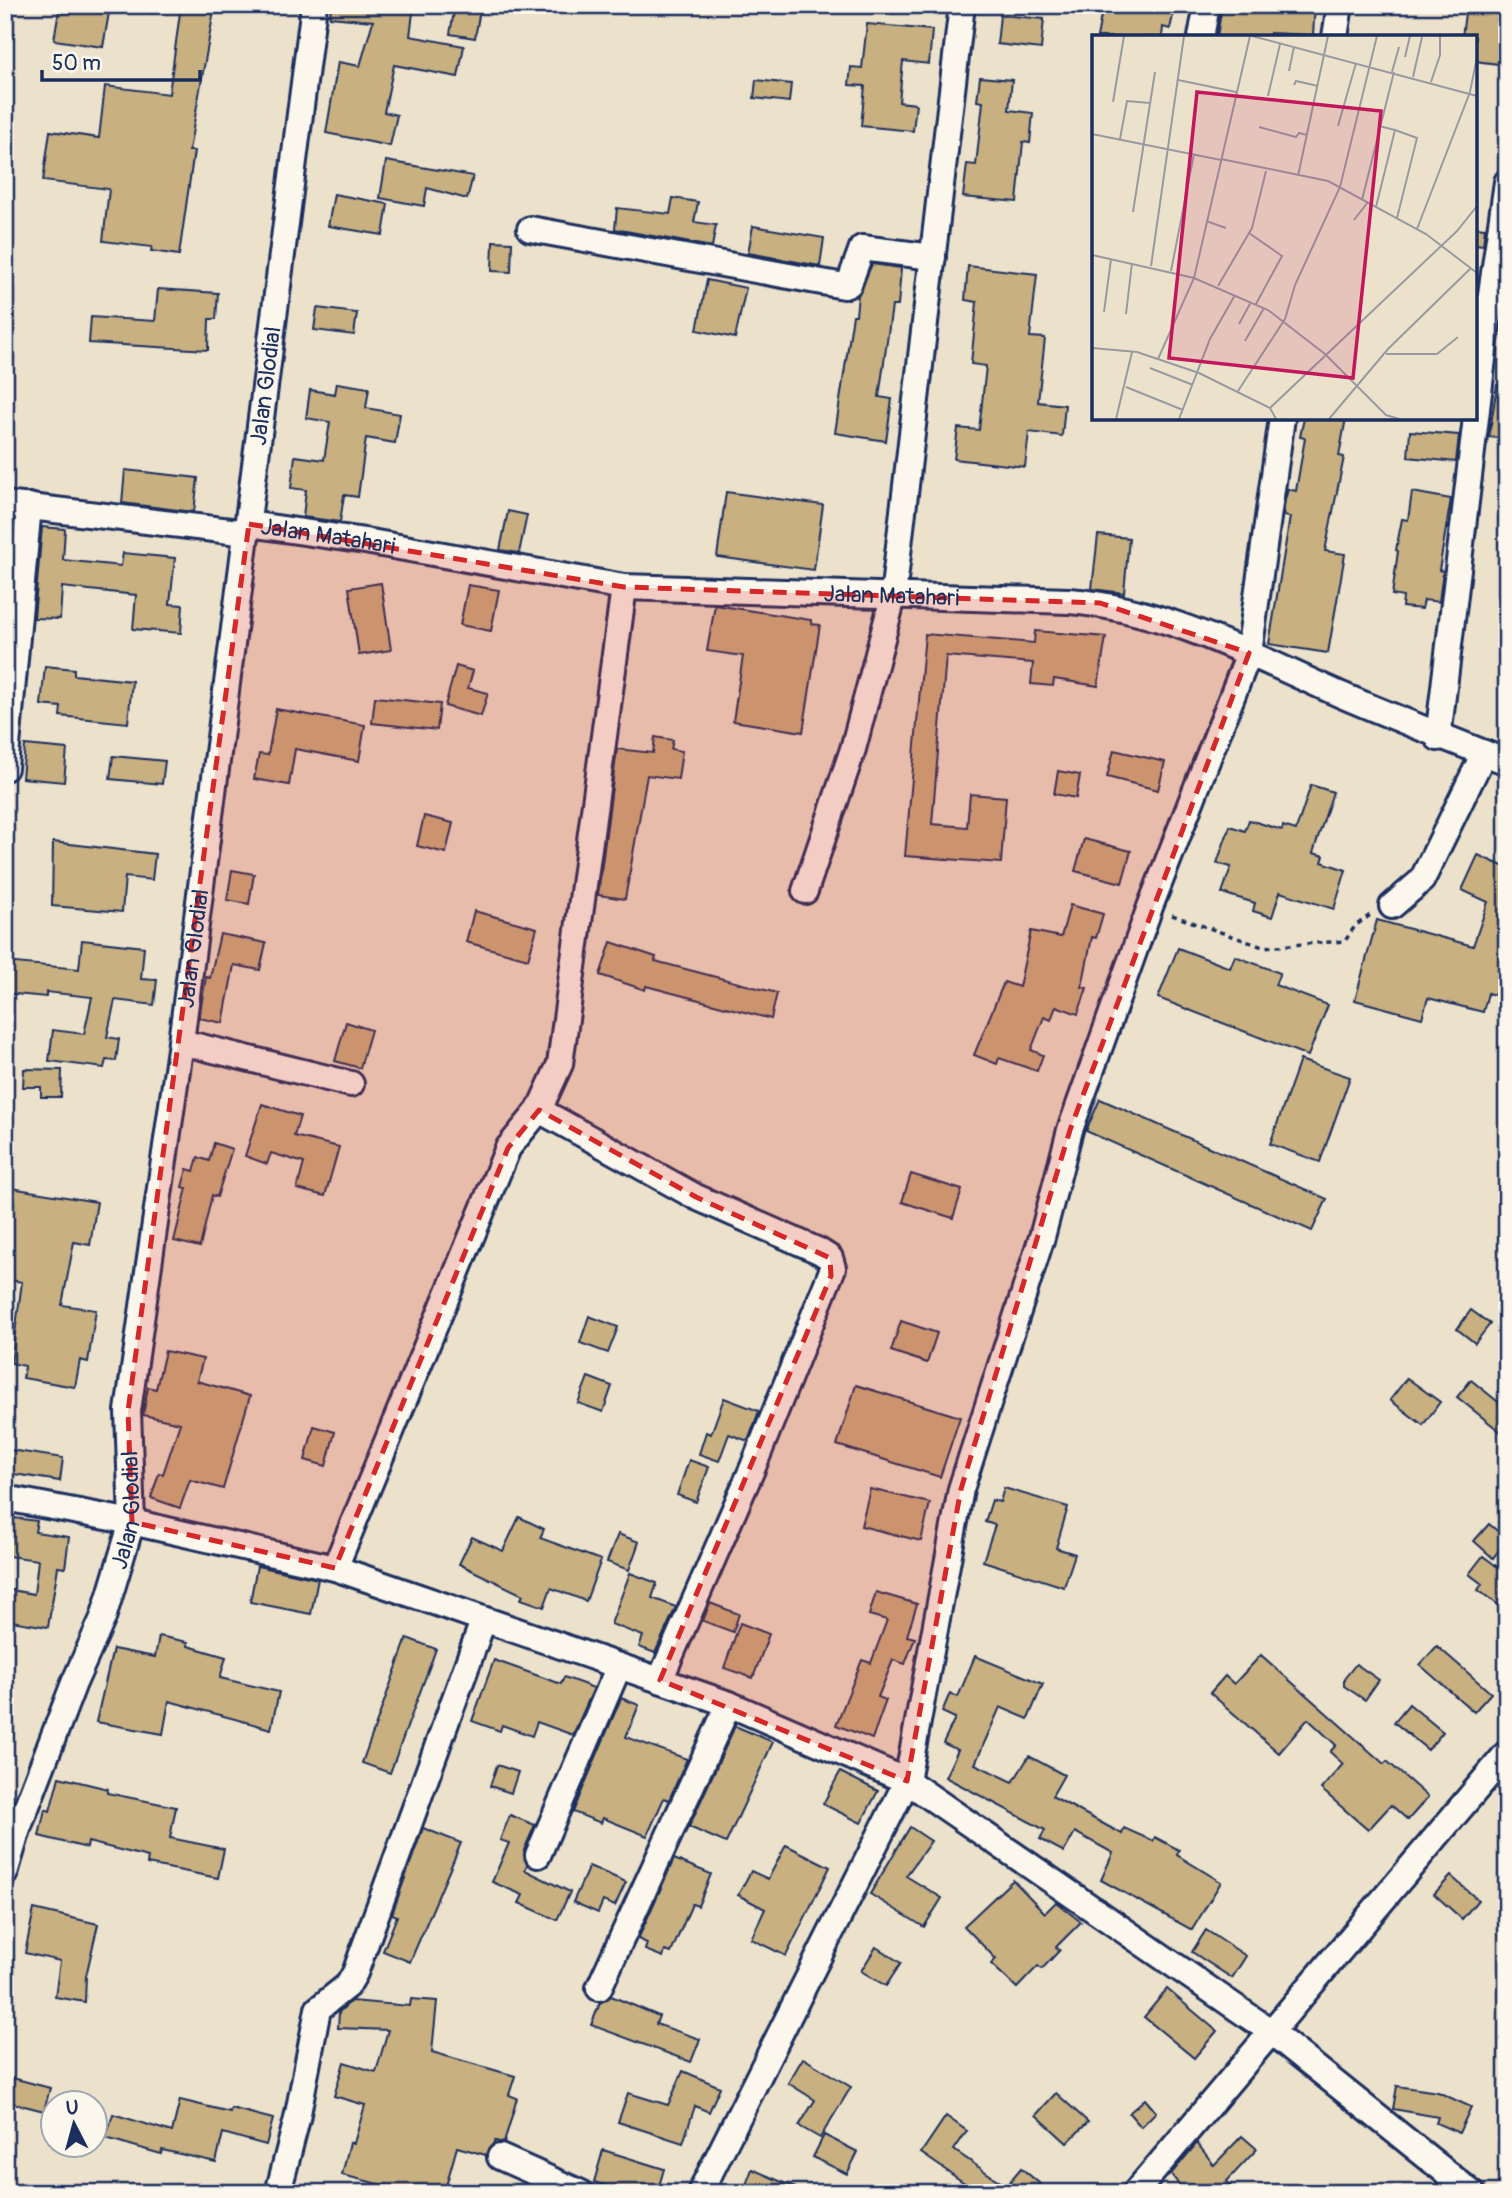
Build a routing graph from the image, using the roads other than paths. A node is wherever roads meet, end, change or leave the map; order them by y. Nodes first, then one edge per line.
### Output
1 (314, 5) edge
2 (962, 5) edge
3 (1207, 5) edge
4 (1340, 5) edge
5 (1201, 35) edge
6 (1335, 35) edge
7 (1507, 182) edge
8 (530, 229) dead end
9 (933, 257) junction
10 (1477, 406) edge
11 (1282, 420) edge
12 (1475, 420) edge
13 (17, 505) edge
14 (248, 528) junction
15 (624, 587) junction
16 (893, 597) junction
17 (1249, 653) junction
18 (1438, 737) junction
19 (1496, 757) edge
20 (5, 768) edge
21 (805, 891) dead end
22 (1392, 906) road end
23 (181, 1042) junction
24 (351, 1084) dead end
25 (539, 1110) junction
26 (5, 1498) edge
27 (132, 1522) junction
28 (335, 1568) junction
29 (482, 1621) junction
30 (619, 1666) junction
31 (660, 1680) junction
32 (729, 1704) junction
33 (1507, 1753) edge
34 (907, 1781) junction
35 (538, 1855) dead end
36 (5, 1872) edge
37 (599, 1988) dead end
38 (1270, 2031) junction
39 (500, 2157) dead end
40 (278, 2193) edge
41 (582, 2193) edge
42 (700, 2193) edge
43 (1135, 2193) edge
44 (1472, 2193) edge

1 - 14 street, Jalan Glodial
2 - 9 street
3 - 5 street
4 - 6 street
7 - 10 street
8 - 9 street
9 - 16 street
11 - 17 street
12 - 18 street
13 - 14 street, Jalan Matahari
13 - 20 street
14 - 15 street, Jalan Matahari
14 - 23 street, Jalan Glodial
15 - 16 street, Jalan Matahari
15 - 25 street
16 - 17 street, Jalan Matahari
16 - 21 street
17 - 18 street, Jalan Matahari
17 - 34 street
18 - 19 street, Jalan Matahari
19 - 22 street
23 - 24 street
23 - 27 street, Jalan Glodial
25 - 28 street
25 - 31 street
26 - 27 street
27 - 28 street
27 - 36 street, Jalan Glodial
28 - 29 street
29 - 30 street
29 - 40 street
30 - 31 street
30 - 35 street
31 - 32 street
32 - 34 street
32 - 37 street
33 - 38 street
34 - 38 street
34 - 42 street
38 - 43 street
38 - 44 street
39 - 41 street

